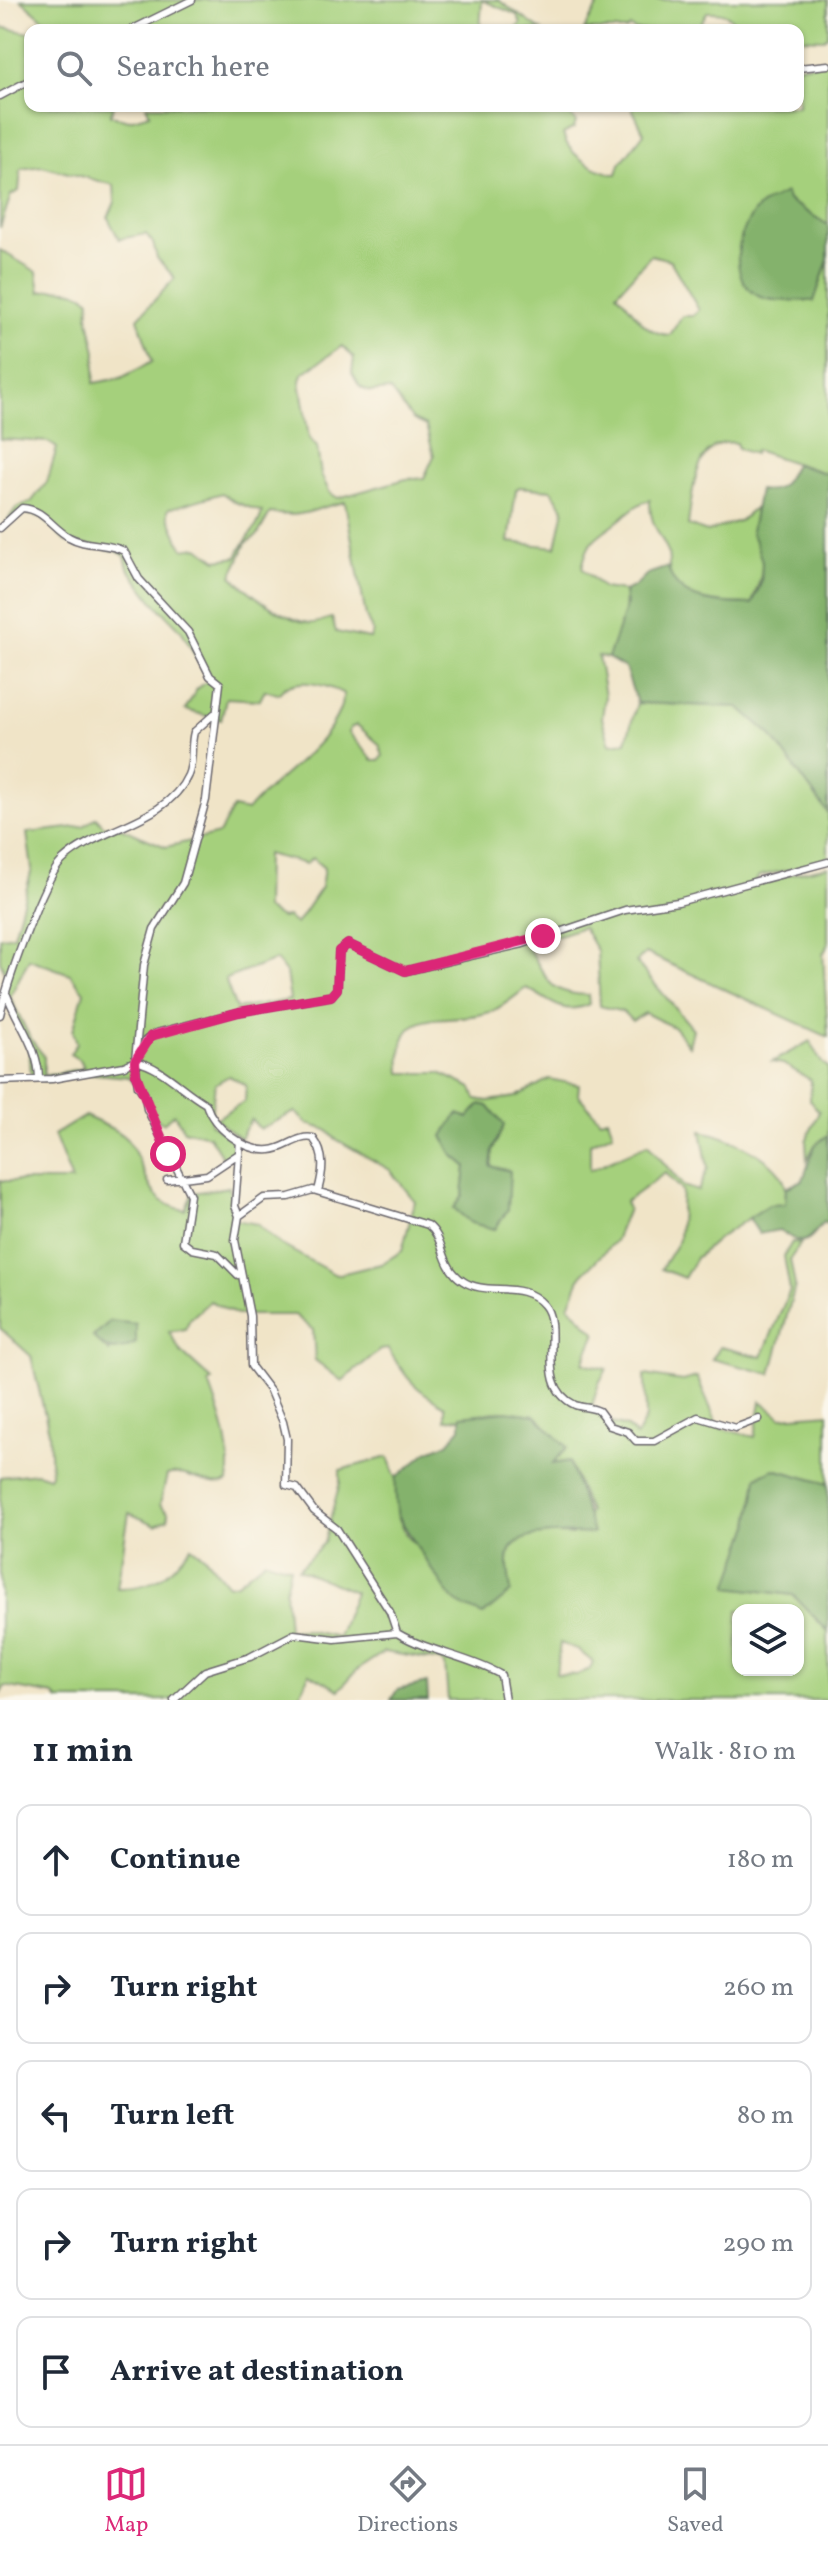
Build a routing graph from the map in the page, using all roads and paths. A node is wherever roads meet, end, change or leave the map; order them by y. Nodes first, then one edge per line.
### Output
1 (192, 0) edge
2 (143, 24) edge
3 (828, 65) edge
4 (804, 67) edge
5 (24, 83) edge
6 (0, 96) edge
7 (0, 528) edge
8 (214, 714) junction
9 (828, 862) edge
10 (6, 994) junction
11 (0, 1015) edge
12 (135, 1061) junction
13 (39, 1079) junction
14 (0, 1081) edge
15 (240, 1141) junction
16 (237, 1155) junction
17 (179, 1177) junction
18 (167, 1180) dead end
19 (318, 1191) junction
20 (239, 1216) junction
21 (239, 1275) junction
22 (759, 1419) dead end
23 (397, 1633) junction
24 (174, 1700) edge
25 (505, 1700) edge

1 - 2 street
3 - 4 street
5 - 6 street
7 - 8 street
8 - 10 street
8 - 12 street
9 - 12 street
10 - 11 street
10 - 13 street
12 - 13 street
12 - 15 street
12 - 17 street
13 - 14 street
15 - 16 street
15 - 19 street
16 - 17 street
16 - 20 street
17 - 18 street
17 - 21 street
19 - 20 street
19 - 22 street
20 - 21 street
21 - 23 street
23 - 24 street
23 - 25 street

